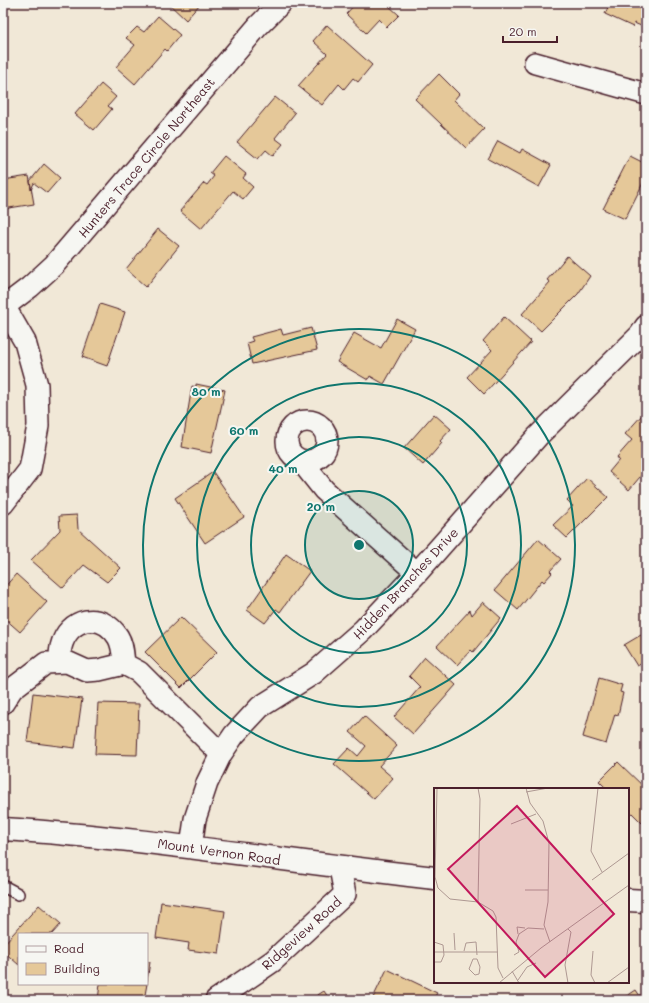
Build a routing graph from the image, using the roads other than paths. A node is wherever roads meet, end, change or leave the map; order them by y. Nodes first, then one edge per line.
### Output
1 (281, 3) edge
2 (535, 63) dead end
3 (646, 94) edge
4 (4, 305) edge
5 (646, 326) edge
6 (301, 461) dead end
7 (3, 504) edge
8 (417, 573) junction
9 (62, 662) junction
10 (124, 664) junction
11 (3, 703) edge
12 (221, 754) junction
13 (3, 829) edge
14 (191, 848) junction
15 (340, 868) junction
16 (434, 878) edge
17 (3, 886) edge
18 (18, 894) dead end
19 (629, 900) edge
20 (646, 901) edge
21 (216, 1000) edge

1 - 4 street, Hunters Trace Circle Northeast
2 - 3 street
4 - 7 street
5 - 8 street, Hidden Branches Drive
6 - 8 street
8 - 12 street, Hidden Branches Drive
9 - 10 street
9 - 10 street
9 - 11 street
10 - 12 street
12 - 14 street, Hidden Branches Drive
13 - 14 street, Mount Vernon Road
14 - 15 street, Mount Vernon Road
15 - 16 street, Mount Vernon Road
15 - 21 street, Ridgeview Road
17 - 18 lane
19 - 20 street

